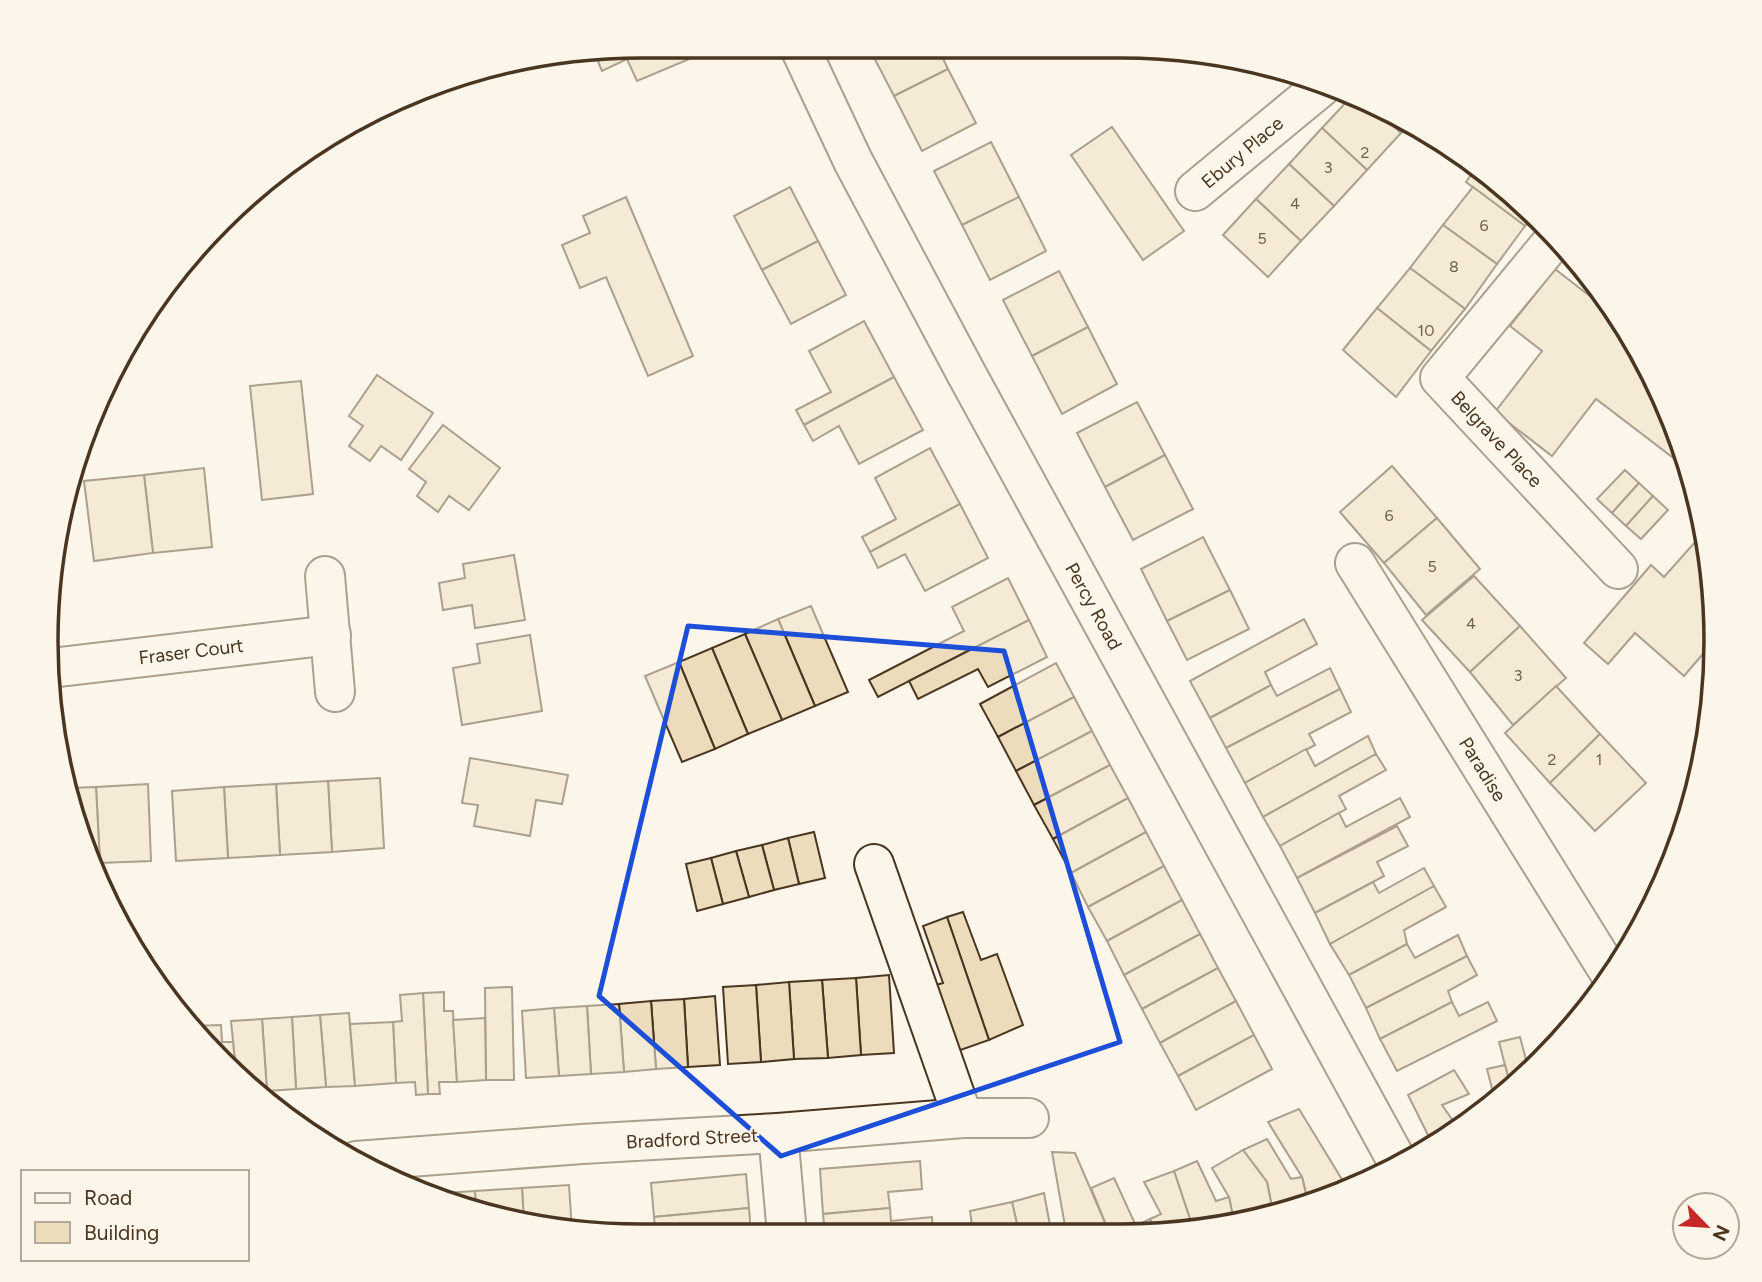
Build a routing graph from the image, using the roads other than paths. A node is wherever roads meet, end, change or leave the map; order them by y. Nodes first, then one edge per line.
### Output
1 (805, 58) edge
2 (1315, 92) edge
3 (1195, 191) dead end
4 (1549, 245) edge
5 (1355, 562) dead end
6 (1618, 569) dead end
7 (325, 576) dead end
8 (331, 635) junction
9 (59, 667) edge
10 (335, 692) dead end
11 (873, 864) dead end
12 (1605, 966) edge
13 (963, 1118) junction
14 (1029, 1118) dead end
15 (778, 1133) junction
16 (1394, 1156) edge
17 (375, 1160) edge
18 (786, 1224) edge

1 - 16 street, Percy Road
2 - 3 street, Ebury Place
4 - 6 street, Belgrave Place
5 - 12 street, Paradise
7 - 8 street
8 - 9 street, Fraser Court
8 - 10 street
11 - 13 street
13 - 14 street, Bradford Street
13 - 15 street, Bradford Street
15 - 17 street, Bradford Street
15 - 18 street

